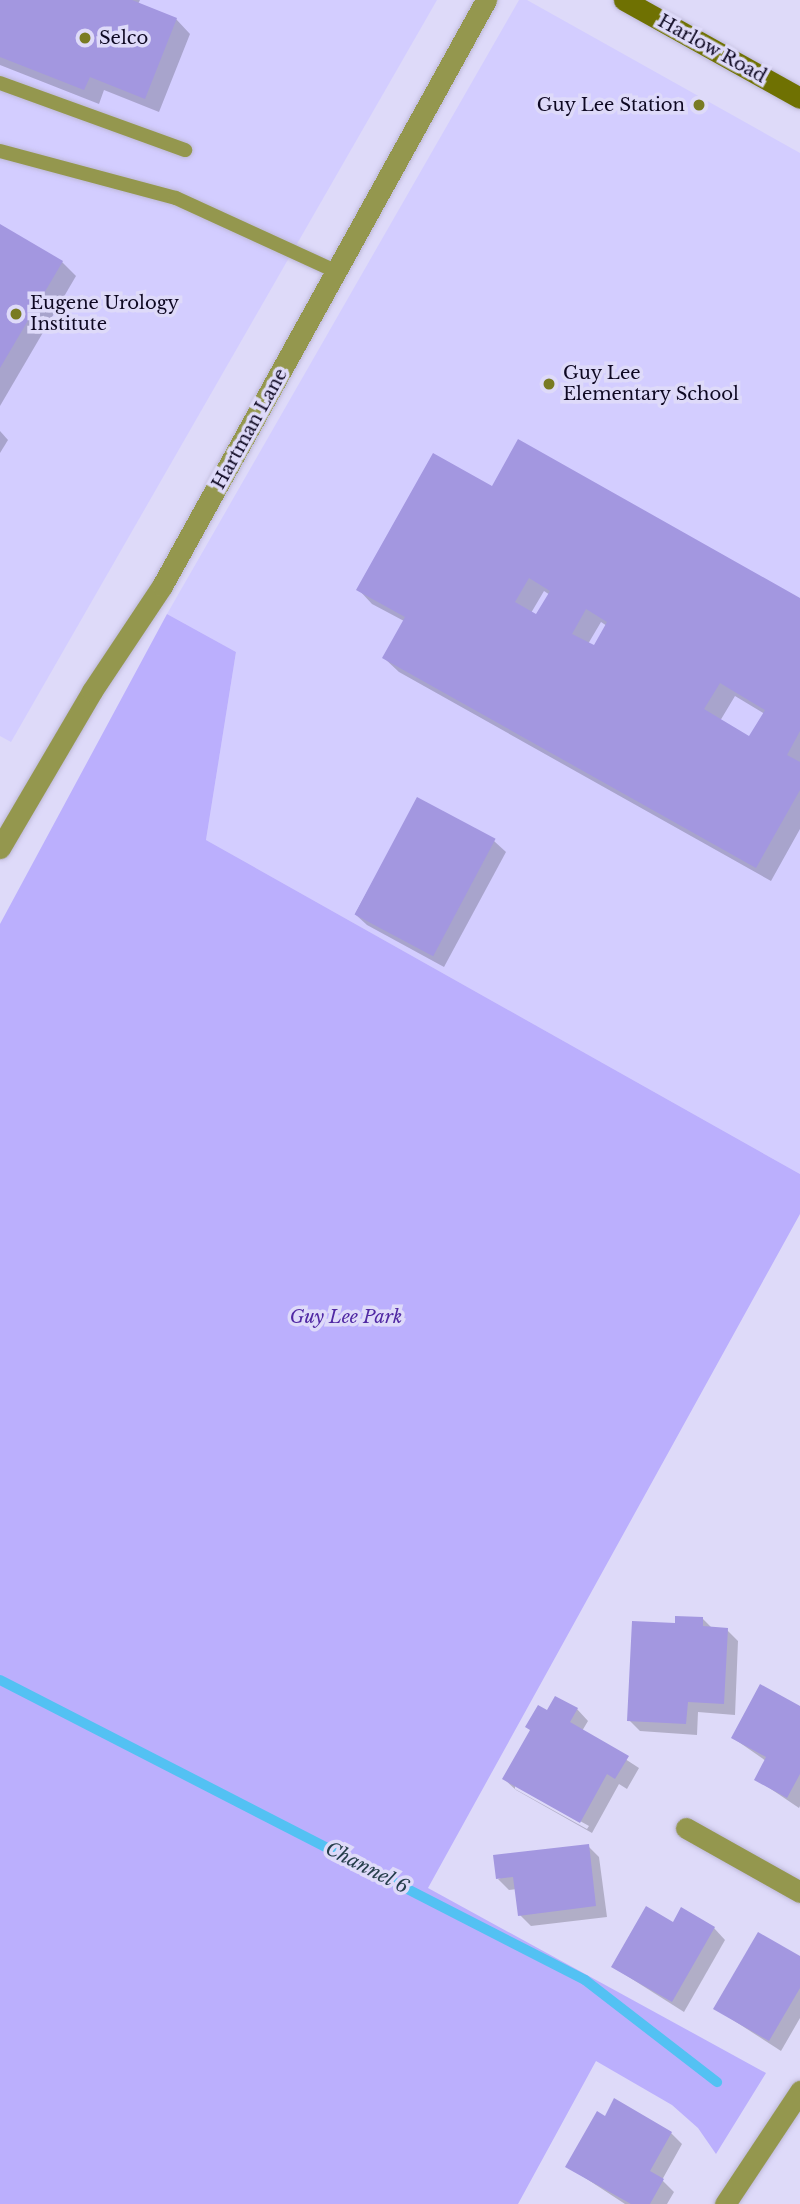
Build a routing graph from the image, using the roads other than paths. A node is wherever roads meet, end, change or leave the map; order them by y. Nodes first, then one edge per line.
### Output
1 (486, 0) edge
2 (624, 0) edge
3 (0, 83) edge
4 (800, 98) edge
5 (0, 150) edge
6 (186, 150) dead end
7 (338, 272) junction
8 (0, 848) edge
9 (686, 1828) dead end
10 (800, 1892) edge
11 (800, 2091) edge
12 (725, 2204) edge

1 - 7 street, Hartman Lane
2 - 4 main road, Harlow Road
3 - 6 lane
5 - 7 lane
7 - 8 street, Hartman Lane
9 - 10 street
11 - 12 street

